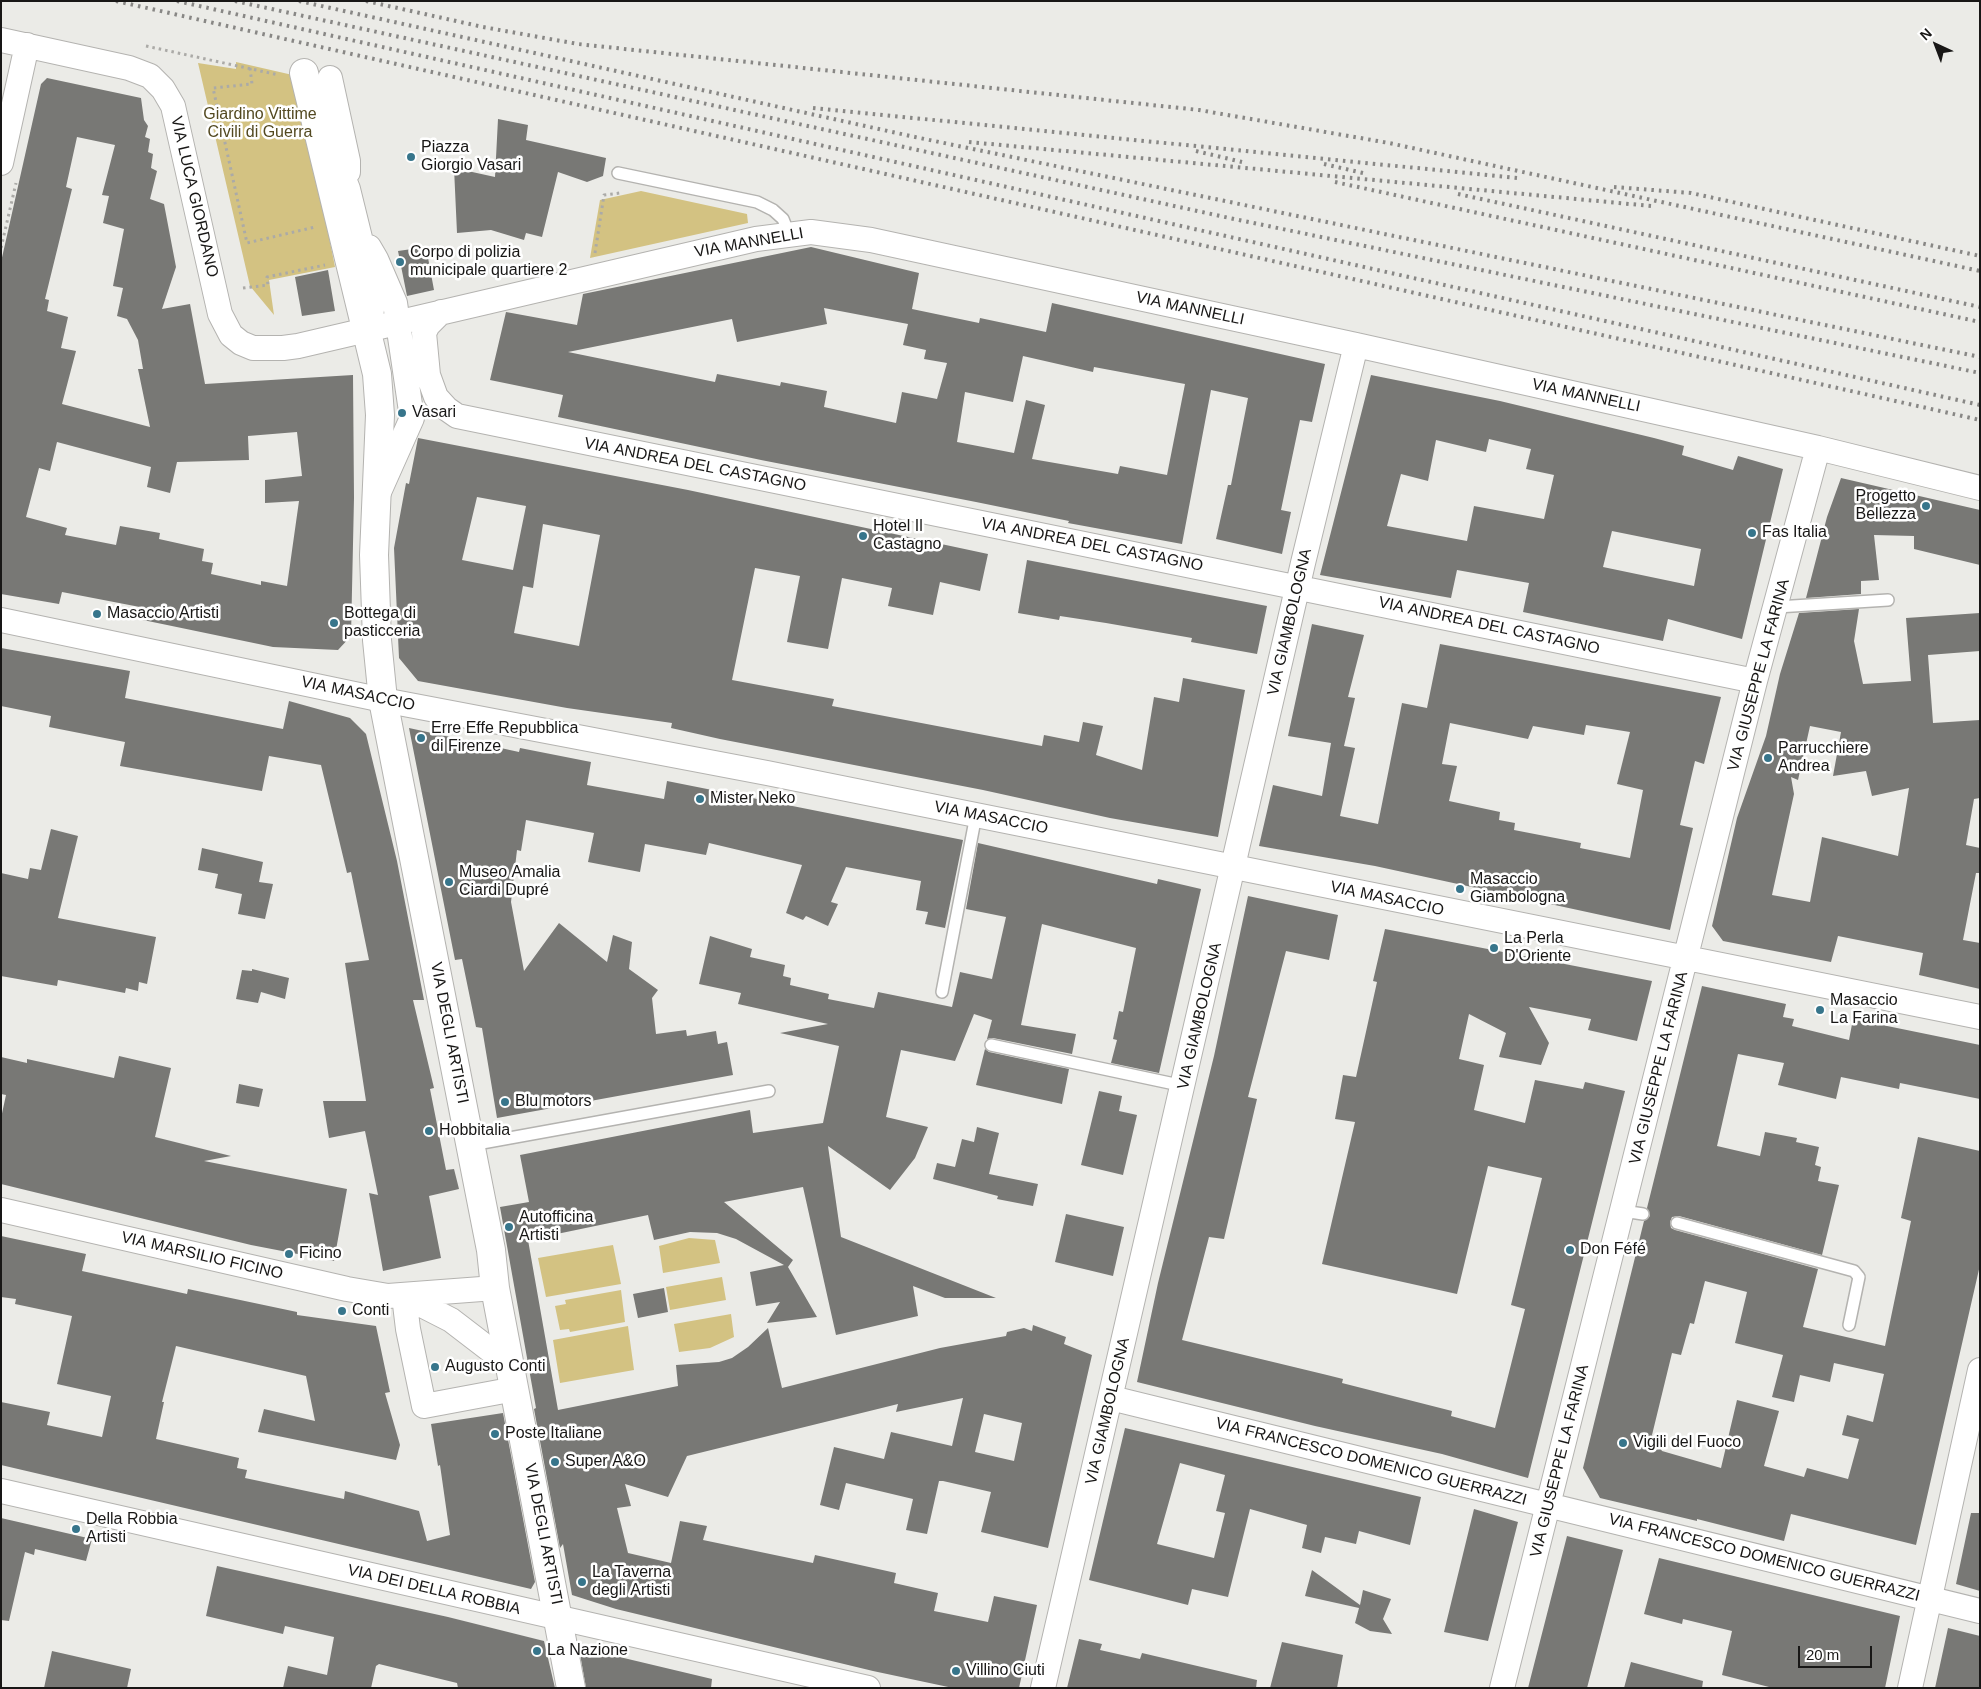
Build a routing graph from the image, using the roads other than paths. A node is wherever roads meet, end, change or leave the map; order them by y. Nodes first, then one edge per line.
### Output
1 (1, 40) edge
2 (27, 45) junction
3 (317, 75) joint
4 (1, 163) edge
5 (618, 173) dead end
6 (357, 229) junction
7 (789, 234) junction
8 (441, 312) junction
9 (368, 319) junction
10 (398, 322) junction
11 (1356, 345) junction
12 (1818, 448) junction
13 (1980, 488) edge
14 (378, 494) junction
15 (1298, 587) junction
16 (1888, 600) dead end
17 (1777, 607) junction
18 (1, 620) edge
19 (1755, 681) junction
20 (383, 700) junction
21 (976, 815) junction
22 (1234, 867) junction
23 (1686, 959) junction
24 (942, 992) dead end
25 (1980, 1017) edge
26 (991, 1045) dead end
27 (1184, 1086) junction
28 (769, 1091) dead end
29 (471, 1145) junction
30 (1, 1210) edge
31 (1677, 1223) dead end
32 (495, 1288) junction
33 (404, 1296) junction
34 (1849, 1325) dead end
35 (1980, 1370) edge
36 (513, 1377) junction
37 (1111, 1398) junction
38 (1, 1491) edge
39 (1549, 1505) junction
40 (1929, 1598) junction
41 (1980, 1611) edge
42 (559, 1618) junction
43 (571, 1688) edge
44 (868, 1688) edge
45 (1043, 1688) edge
46 (1502, 1688) edge
47 (1910, 1688) edge

1 - 2 street, VIA LUCA GIORDANO
2 - 4 street
2 - 9 street, VIA LUCA GIORDANO
3 - 6 street
3 - 9 street
5 - 7 lane
6 - 9 street
6 - 10 street
7 - 8 street, VIA MANNELLI
7 - 11 street, VIA MANNELLI
8 - 10 street, VIA MANNELLI
8 - 15 street, VIA ANDREA DEL CASTAGNO
9 - 10 street, VIA LUCA GIORDANO
9 - 14 street, VIA DEGLI ARTISTI
10 - 14 street, VIA DEGLI ARTISTI
11 - 12 street, VIA MANNELLI
11 - 15 street, VIA GIAMBOLOGNA
12 - 13 street, VIA MANNELLI
12 - 17 street, VIA GIUSEPPE LA FARINA
14 - 20 street, VIA DEGLI ARTISTI
15 - 19 street, VIA ANDREA DEL CASTAGNO
15 - 22 street, VIA GIAMBOLOGNA
16 - 17 lane
17 - 19 street, VIA GIUSEPPE LA FARINA
18 - 20 street, VIA MASACCIO
19 - 23 street, VIA GIUSEPPE LA FARINA
20 - 21 street, VIA MASACCIO
20 - 29 street, VIA DEGLI ARTISTI
21 - 22 street, VIA MASACCIO
21 - 24 lane
22 - 23 street, VIA MASACCIO
22 - 27 street, VIA GIAMBOLOGNA
23 - 25 street, VIA MASACCIO
23 - 39 street, VIA GIUSEPPE LA FARINA
26 - 27 lane
27 - 37 street, VIA GIAMBOLOGNA
28 - 29 lane
29 - 32 street, VIA DEGLI ARTISTI
30 - 33 street, VIA MARSILIO FICINO
31 - 34 lane
32 - 33 street, VIA MARSILIO FICINO
32 - 36 street, VIA DEGLI ARTISTI
33 - 36 street
33 - 36 street
35 - 40 street
36 - 42 street, VIA DEGLI ARTISTI
37 - 39 street, VIA FRANCESCO DOMENICO GUERRAZZI
37 - 45 street, VIA GIAMBOLOGNA
38 - 42 street, VIA DEI DELLA ROBBIA
39 - 40 street, VIA FRANCESCO DOMENICO GUERRAZZI
39 - 46 street, VIA GIUSEPPE LA FARINA
40 - 41 street, VIA FRANCESCO DOMENICO GUERRAZZI
40 - 47 street
42 - 43 street, VIA DEGLI ARTISTI
42 - 44 street, VIA DEI DELLA ROBBIA

